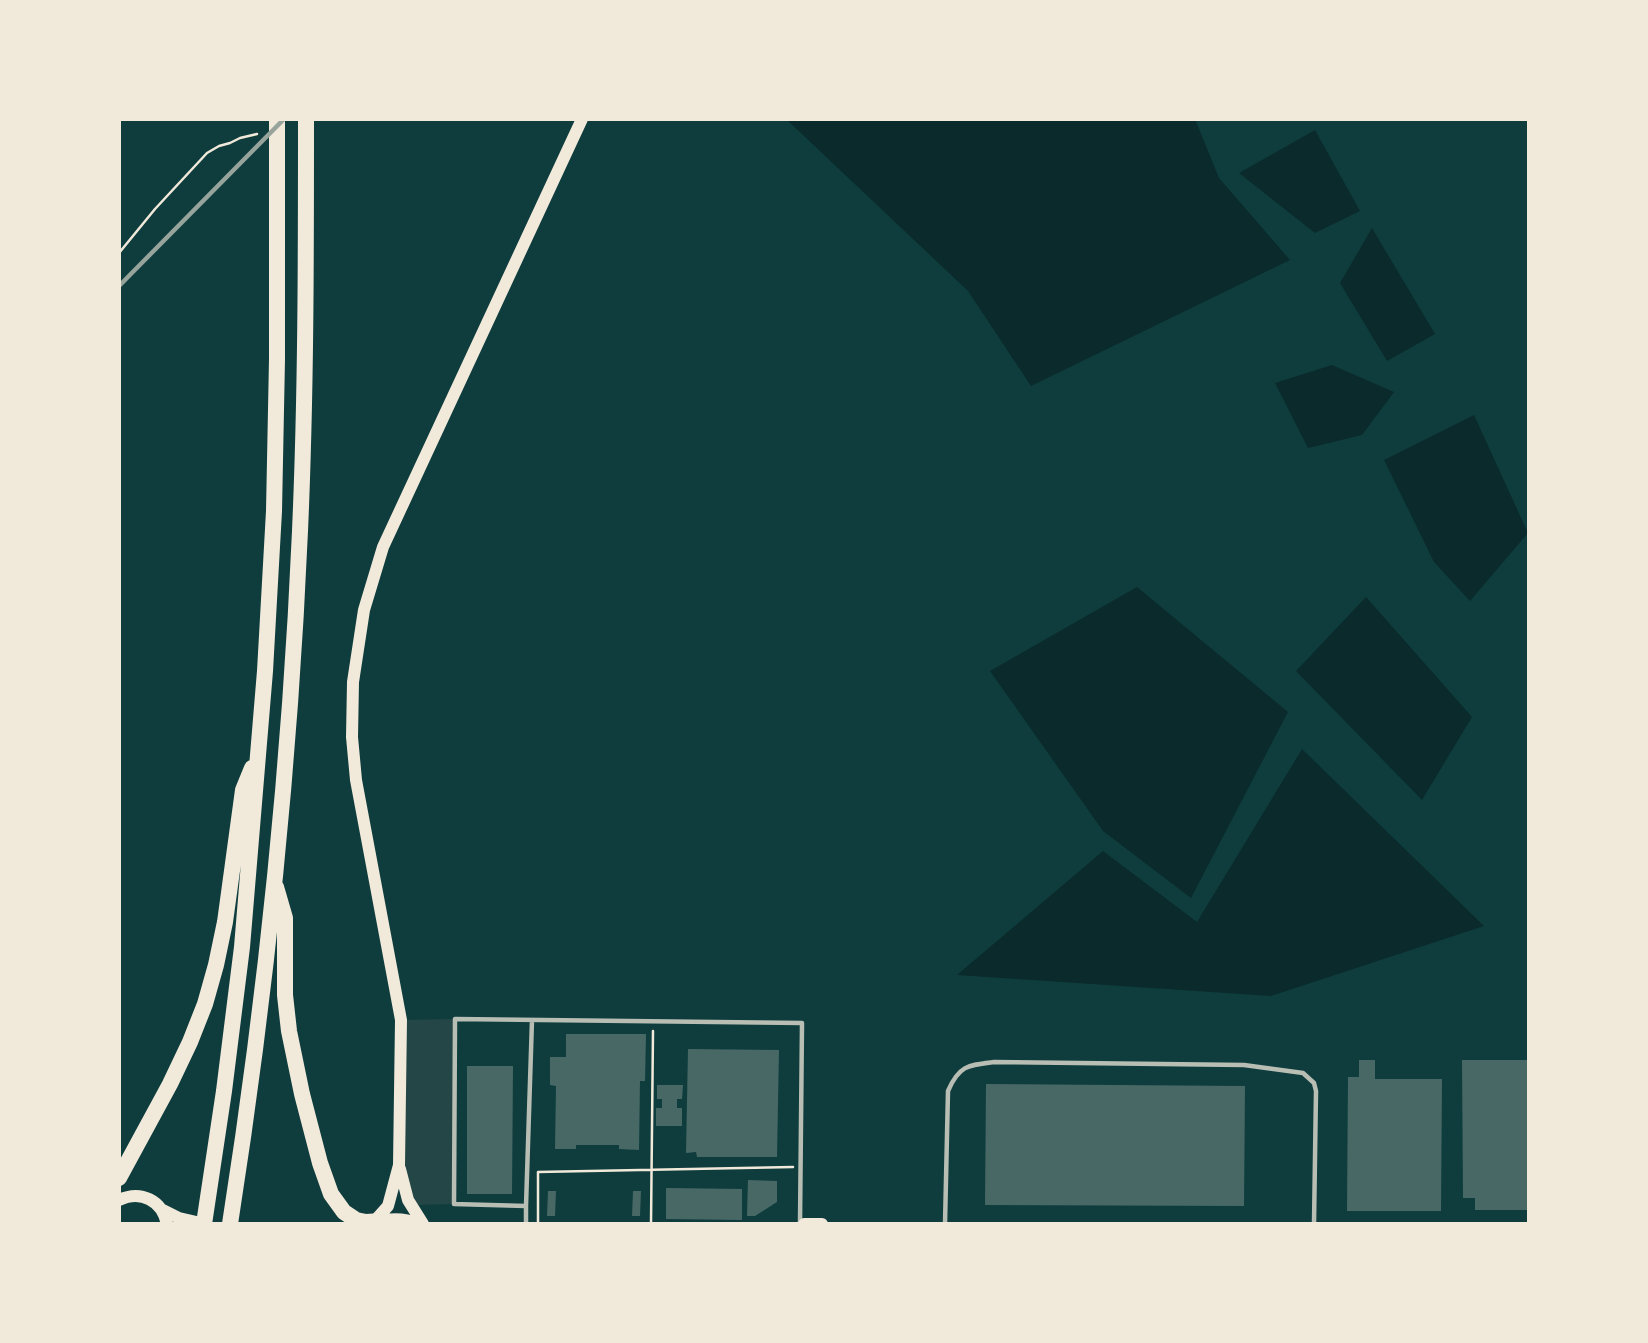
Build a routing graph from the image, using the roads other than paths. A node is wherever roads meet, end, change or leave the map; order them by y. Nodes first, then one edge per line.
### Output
1 (277, 119) edge
2 (306, 119) edge
3 (582, 119) edge
4 (258, 752) junction
5 (274, 882) junction
6 (532, 1020) junction
7 (399, 1165) junction
8 (119, 1178) edge
9 (119, 1200) edge
10 (526, 1206) junction
11 (161, 1209) junction
12 (376, 1223) edge
13 (167, 1224) edge
14 (205, 1224) edge
15 (230, 1224) edge
16 (421, 1224) edge
17 (526, 1224) edge
18 (802, 1224) edge
19 (822, 1224) edge
20 (945, 1224) edge
21 (1314, 1224) edge

1 - 4 highway
2 - 5 highway
3 - 7 main road
4 - 8 highway
4 - 14 highway
5 - 12 highway
5 - 15 highway
6 - 10 lane
6 - 10 lane
6 - 18 lane
7 - 12 main road
7 - 16 main road
9 - 11 main road
10 - 17 lane
11 - 13 main road
11 - 14 main road
12 - 16 main road
18 - 19 main road
20 - 21 lane

